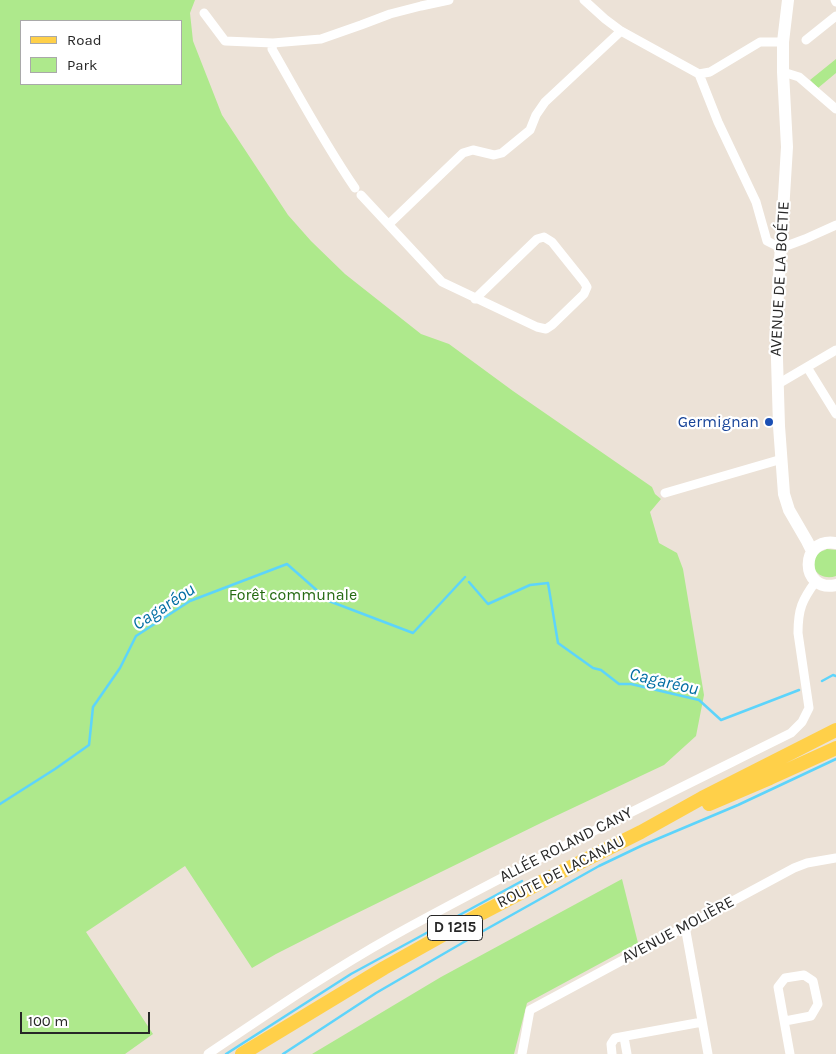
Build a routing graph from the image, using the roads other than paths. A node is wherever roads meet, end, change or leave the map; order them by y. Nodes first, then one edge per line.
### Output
1 (448, 0) edge
2 (584, 0) edge
3 (788, 0) edge
4 (204, 13) dead end
5 (836, 16) edge
6 (622, 31) junction
7 (806, 40) dead end
8 (783, 42) junction
9 (273, 43) junction
10 (783, 72) junction
11 (699, 74) junction
12 (836, 109) edge
13 (355, 188) dead end
14 (361, 195) dead end
15 (389, 224) junction
16 (836, 225) edge
17 (781, 248) junction
18 (475, 299) junction
19 (836, 350) edge
20 (806, 367) junction
21 (778, 384) junction
22 (836, 414) edge
23 (782, 459) junction
24 (665, 492) dead end
25 (836, 543) edge
26 (812, 551) junction
27 (816, 581) junction
28 (836, 585) edge
29 (836, 730) edge
30 (836, 748) edge
31 (641, 832) junction
32 (834, 859) edge
33 (685, 926) junction
34 (785, 1021) junction
35 (702, 1022) junction
36 (274, 1035) junction
37 (624, 1037) junction
38 (208, 1054) edge
39 (242, 1054) edge
40 (248, 1054) edge
41 (522, 1054) edge
42 (612, 1054) edge
43 (627, 1054) edge
44 (708, 1054) edge
45 (790, 1054) edge

1 - 9 street
2 - 6 street
3 - 8 main road, AVENUE DE LA BOÉTIE
4 - 9 street
5 - 7 street
6 - 11 street
6 - 15 street
8 - 10 main road, AVENUE DE LA BOÉTIE
8 - 11 street
9 - 13 street
10 - 12 street
10 - 17 main road, AVENUE DE LA BOÉTIE
11 - 17 street
14 - 15 street
15 - 18 street
16 - 17 street
17 - 21 main road, AVENUE DE LA BOÉTIE
18 - 18 street
19 - 20 street
20 - 21 street
20 - 22 street
21 - 23 main road, AVENUE DE LA BOÉTIE
23 - 24 street
23 - 26 main road, AVENUE DE LA BOÉTIE
25 - 26 main road
26 - 27 main road
27 - 28 main road
27 - 38 street, ALLÉE ROLAND CANY
29 - 31 main road, ROUTE DE LACANAU / D 1215
30 - 31 main road, ROUTE DE LACANAU / D 1215
31 - 36 main road, ROUTE DE LACANAU / D 1215
32 - 33 street, AVENUE MOLIÈRE
33 - 35 street
33 - 41 street, AVENUE MOLIÈRE
34 - 34 street
34 - 45 street
35 - 37 street
35 - 44 street
36 - 39 main road, ROUTE DE LACANAU / D 1215
36 - 40 main road, ROUTE DE LACANAU / D 1215
37 - 42 street
37 - 43 street

